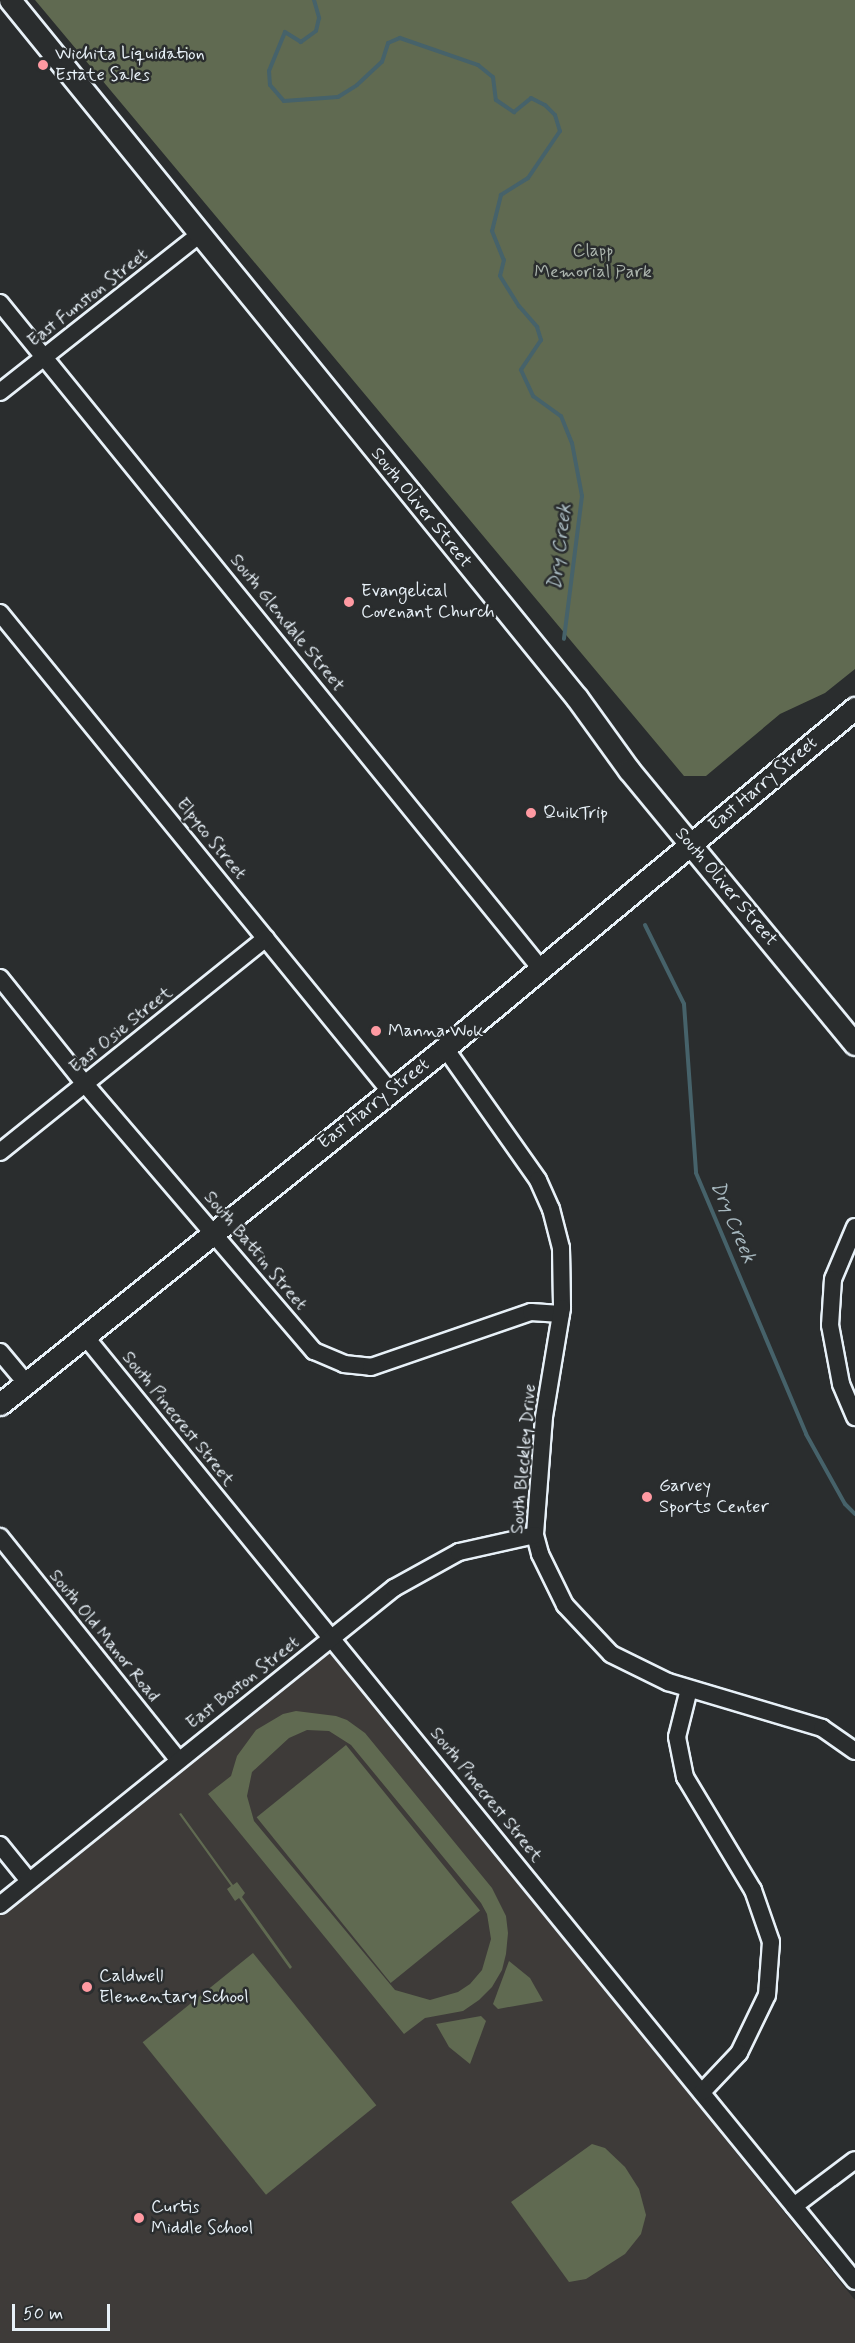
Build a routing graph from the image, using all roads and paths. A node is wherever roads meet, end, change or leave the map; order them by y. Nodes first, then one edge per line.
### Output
1 (10, 0) edge
2 (199, 235) junction
3 (0, 303) edge
4 (44, 357) junction
5 (0, 392) edge
6 (0, 613) edge
7 (855, 708) edge
8 (690, 844) junction
9 (266, 938) junction
10 (541, 969) junction
11 (0, 978) edge
12 (855, 1044) edge
13 (445, 1048) junction
14 (85, 1084) junction
15 (390, 1091) junction
16 (0, 1152) edge
17 (855, 1227) edge
18 (214, 1231) junction
19 (561, 1314) junction
20 (84, 1335) junction
21 (0, 1352) edge
22 (26, 1383) junction
23 (0, 1404) edge
24 (855, 1417) edge
25 (535, 1535) junction
26 (0, 1537) edge
27 (331, 1639) junction
28 (690, 1689) junction
29 (855, 1750) edge
30 (178, 1759) junction
31 (0, 1845) edge
32 (29, 1881) junction
33 (0, 1905) edge
34 (702, 2092) junction
35 (855, 2160) edge
36 (794, 2206) junction
37 (855, 2281) edge

1 - 2 main road, South Oliver Street
2 - 4 street, East Funston Street
2 - 8 main road, South Oliver Street
3 - 4 street, South Glendale Street
4 - 5 street, East Funston Street
4 - 10 street, South Glendale Street
6 - 9 street, Elpyco Street
7 - 8 main road, East Harry Street
8 - 10 main road, East Harry Street
8 - 12 main road, South Oliver Street
9 - 14 street, East Osie Street
9 - 15 street, Elpyco Street
10 - 13 main road, East Harry Street
11 - 14 street, South Battin Street
13 - 15 main road, East Harry Street
13 - 19 street, South Bleckley Drive
14 - 16 street, East Osie Street
14 - 18 street, South Battin Street
15 - 18 main road, East Harry Street
17 - 24 street
18 - 19 street, South Battin Street
18 - 20 main road, East Harry Street
19 - 25 street, South Bleckley Drive
20 - 22 main road, East Harry Street
20 - 27 street, South Pinecrest Street
21 - 22 street
22 - 23 main road, East Harry Street
25 - 27 street, East Boston Street
25 - 28 street, South Bleckley Drive
26 - 30 street, South Old Manor Road
27 - 30 street, East Boston Street
27 - 34 street, South Pinecrest Street
28 - 29 street, South Bleckley Drive
28 - 34 street
30 - 32 street, East Boston Street
31 - 32 street
32 - 33 street, East Boston Street
34 - 36 street, South Pinecrest Street
35 - 36 street
36 - 37 street, South Pinecrest Street

